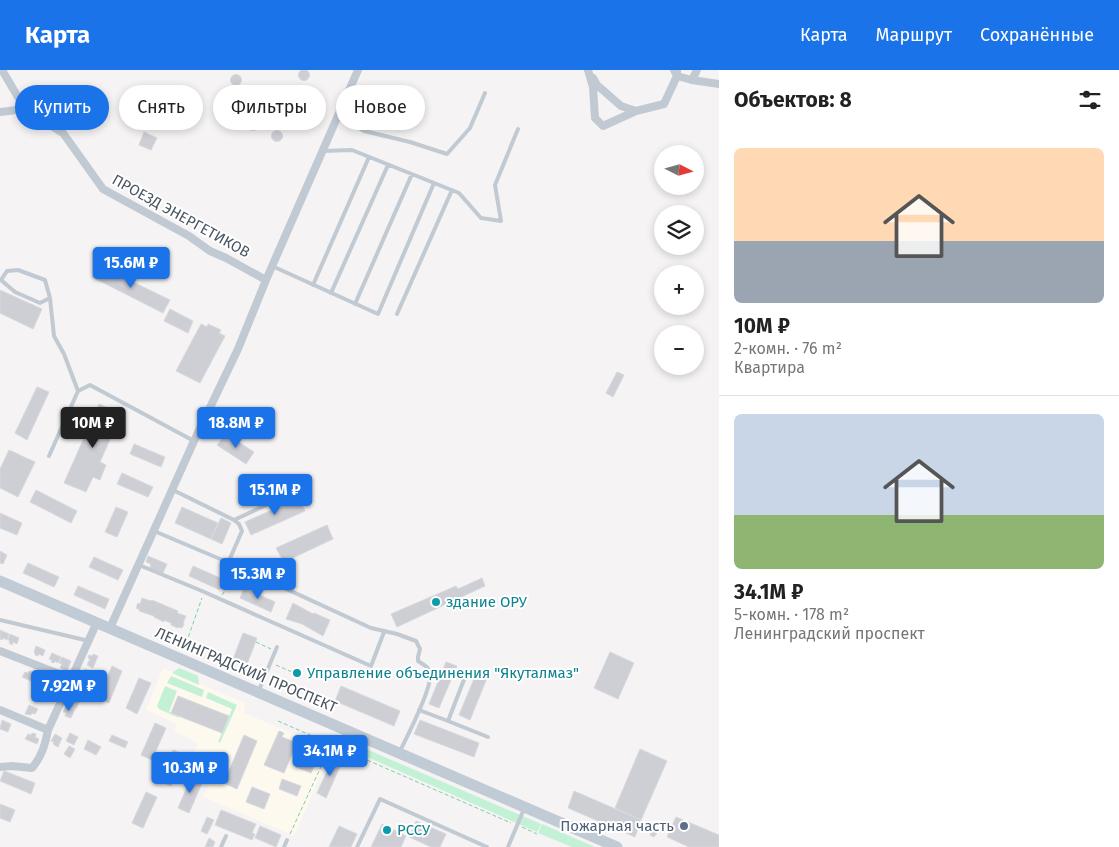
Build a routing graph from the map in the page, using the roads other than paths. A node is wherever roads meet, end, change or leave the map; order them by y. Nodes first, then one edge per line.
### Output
1 (2, 70) edge
2 (358, 70) edge
3 (697, 70) edge
4 (588, 71) edge
5 (676, 72) edge
6 (692, 80) junction
7 (719, 84) edge
8 (351, 85) edge
9 (15, 92) edge
10 (485, 93) dead end
11 (15, 111) edge
12 (636, 111) junction
13 (0, 112) edge
14 (336, 120) edge
15 (518, 129) dead end
16 (58, 130) edge
17 (362, 130) edge
18 (322, 151) junction
19 (369, 157) junction
20 (388, 165) junction
21 (412, 174) junction
22 (434, 183) junction
23 (452, 190) junction
24 (272, 266) junction
25 (266, 280) junction
26 (313, 285) junction
27 (332, 293) junction
28 (50, 298) junction
29 (355, 304) junction
30 (397, 314) dead end
31 (78, 391) junction
32 (194, 442) junction
33 (49, 456) dead end
34 (173, 490) junction
35 (294, 492) dead end
36 (234, 520) junction
37 (154, 532) junction
38 (228, 563) junction
39 (139, 565) junction
40 (0, 580) edge
41 (0, 620) edge
42 (97, 622) junction
43 (110, 628) junction
44 (384, 632) junction
45 (89, 641) junction
46 (276, 649) road end
47 (0, 651) edge
48 (465, 677) dead end
49 (72, 679) junction
50 (258, 692) junction
51 (0, 710) edge
52 (419, 710) junction
53 (448, 721) junction
54 (48, 730) junction
55 (488, 737) dead end
56 (400, 753) junction
57 (0, 767) edge
58 (525, 807) junction
59 (226, 836) dead end
60 (288, 840) road end
61 (222, 846) edge
62 (228, 847) edge
63 (284, 847) edge
64 (357, 847) edge
65 (487, 847) edge
66 (508, 847) edge
67 (617, 847) edge

1 - 9 street
2 - 8 street
3 - 6 street
4 - 12 street
4 - 12 street
5 - 6 street
5 - 12 street
6 - 7 street
10 - 17 lane
11 - 13 street
14 - 18 street
15 - 23 lane
16 - 25 street, ПРОЕЗД ЭНЕРГЕТИКОВ
18 - 19 lane
18 - 24 street
19 - 20 lane
19 - 26 lane
20 - 21 lane
20 - 27 lane
21 - 22 lane
21 - 29 lane
22 - 23 lane
22 - 29 lane
23 - 30 lane
24 - 25 street
24 - 26 lane
25 - 32 street
26 - 27 lane
27 - 29 lane
28 - 28 lane
28 - 31 lane
31 - 32 lane
31 - 33 lane
32 - 34 street
34 - 36 lane
34 - 37 street
35 - 36 lane
36 - 38 lane
37 - 38 lane
37 - 39 street
38 - 44 lane
39 - 43 street
39 - 44 lane
40 - 42 main road, ЛЕНИНГРАДСКИЙ ПРОСПЕКТ
41 - 45 lane
42 - 43 main road, ЛЕНИНГРАДСКИЙ ПРОСПЕКТ
42 - 45 street
43 - 50 main road, ЛЕНИНГРАДСКИЙ ПРОСПЕКТ
44 - 52 lane
45 - 49 street
46 - 50 lane
47 - 49 street
48 - 53 lane
49 - 54 street
50 - 56 main road, ЛЕНИНГРАДСКИЙ ПРОСПЕКТ
51 - 54 street
52 - 53 lane
52 - 56 lane
53 - 55 lane
54 - 57 street
56 - 58 main road, ЛЕНИНГРАДСКИЙ ПРОСПЕКТ
58 - 66 lane
58 - 67 main road, ЛЕНИНГРАДСКИЙ ПРОСПЕКТ
59 - 61 lane
60 - 63 lane
61 - 62 lane
64 - 65 lane

